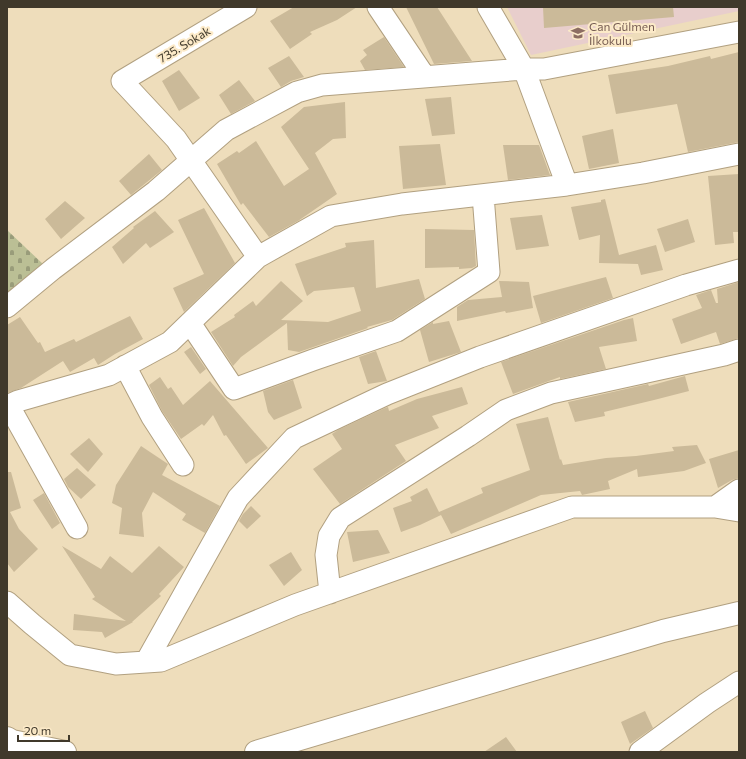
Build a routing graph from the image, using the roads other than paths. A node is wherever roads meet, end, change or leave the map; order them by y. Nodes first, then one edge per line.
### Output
1 (246, 7) edge
2 (378, 7) edge
3 (488, 7) edge
4 (739, 32) edge
5 (524, 69) junction
6 (425, 76) junction
7 (739, 154) edge
8 (191, 160) junction
9 (567, 185) junction
10 (483, 195) junction
11 (258, 257) junction
12 (739, 270) edge
13 (7, 307) edge
14 (190, 323) junction
15 (739, 350) edge
16 (125, 366) junction
17 (8, 406) edge
18 (183, 465) dead end
19 (739, 490) edge
20 (715, 507) junction
21 (739, 511) edge
22 (77, 528) dead end
23 (330, 593) junction
24 (7, 602) edge
25 (739, 613) edge
26 (146, 662) junction
27 (739, 682) edge
28 (7, 738) edge
29 (64, 752) edge
30 (256, 752) edge
31 (640, 752) edge

1 - 8 street, 735. Sokak
2 - 6 street
3 - 5 street
4 - 5 street
5 - 6 street
5 - 9 street
6 - 8 street
7 - 9 street
8 - 11 street
8 - 13 street
9 - 10 street
10 - 11 street
10 - 14 street
11 - 14 street
12 - 26 street
14 - 16 street
15 - 23 street
16 - 17 street
16 - 18 street
17 - 22 street
19 - 20 street
20 - 21 street
20 - 23 street
23 - 26 street
24 - 26 street
25 - 30 main road
27 - 31 street
28 - 29 main road

